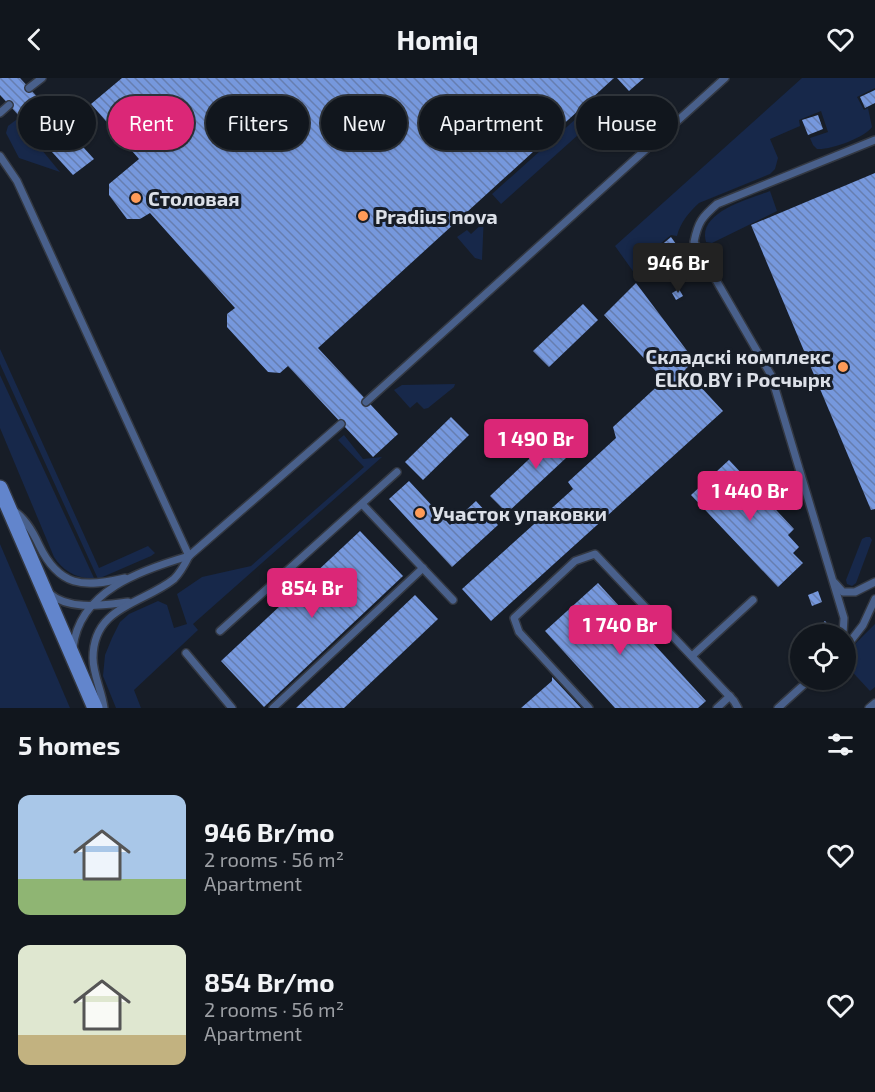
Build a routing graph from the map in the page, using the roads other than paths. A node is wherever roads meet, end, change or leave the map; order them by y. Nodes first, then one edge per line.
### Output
1 (42, 78) edge
2 (725, 78) edge
3 (29, 88) dead end
4 (9, 105) dead end
5 (0, 112) edge
6 (875, 140) edge
7 (0, 156) edge
8 (366, 402) dead end
9 (341, 424) dead end
10 (397, 472) dead end
11 (0, 488) edge
12 (363, 505) junction
13 (9, 508) junction
14 (189, 556) junction
15 (423, 568) junction
16 (136, 576) junction
17 (833, 581) junction
18 (875, 582) edge
19 (43, 587) junction
20 (875, 598) edge
21 (453, 600) dead end
22 (753, 600) dead end
23 (129, 602) junction
24 (91, 605) junction
25 (844, 624) edge
26 (220, 631) dead end
27 (856, 634) edge
28 (186, 653) dead end
29 (72, 655) junction
30 (692, 656) junction
31 (798, 690) edge
32 (730, 696) junction
33 (875, 702) edge
34 (95, 708) edge
35 (104, 708) edge
36 (232, 708) edge
37 (273, 708) edge
38 (589, 708) edge
39 (717, 708) edge
40 (738, 708) edge
41 (778, 708) edge
42 (869, 708) edge

1 - 3 lane
2 - 8 lane
4 - 5 lane
6 - 17 lane
7 - 14 lane
9 - 14 lane
10 - 12 lane
11 - 13 main road
12 - 15 lane
12 - 26 lane
13 - 16 lane
13 - 19 main road
14 - 16 lane
14 - 23 lane
15 - 21 lane
15 - 37 lane
16 - 24 lane
17 - 18 lane
17 - 25 lane
19 - 24 lane
19 - 29 main road
20 - 27 lane
22 - 30 lane
23 - 24 lane
23 - 35 lane
24 - 29 lane
28 - 36 lane
29 - 34 main road
30 - 32 lane
30 - 38 lane
31 - 41 lane
32 - 39 lane
32 - 40 lane
33 - 42 lane

